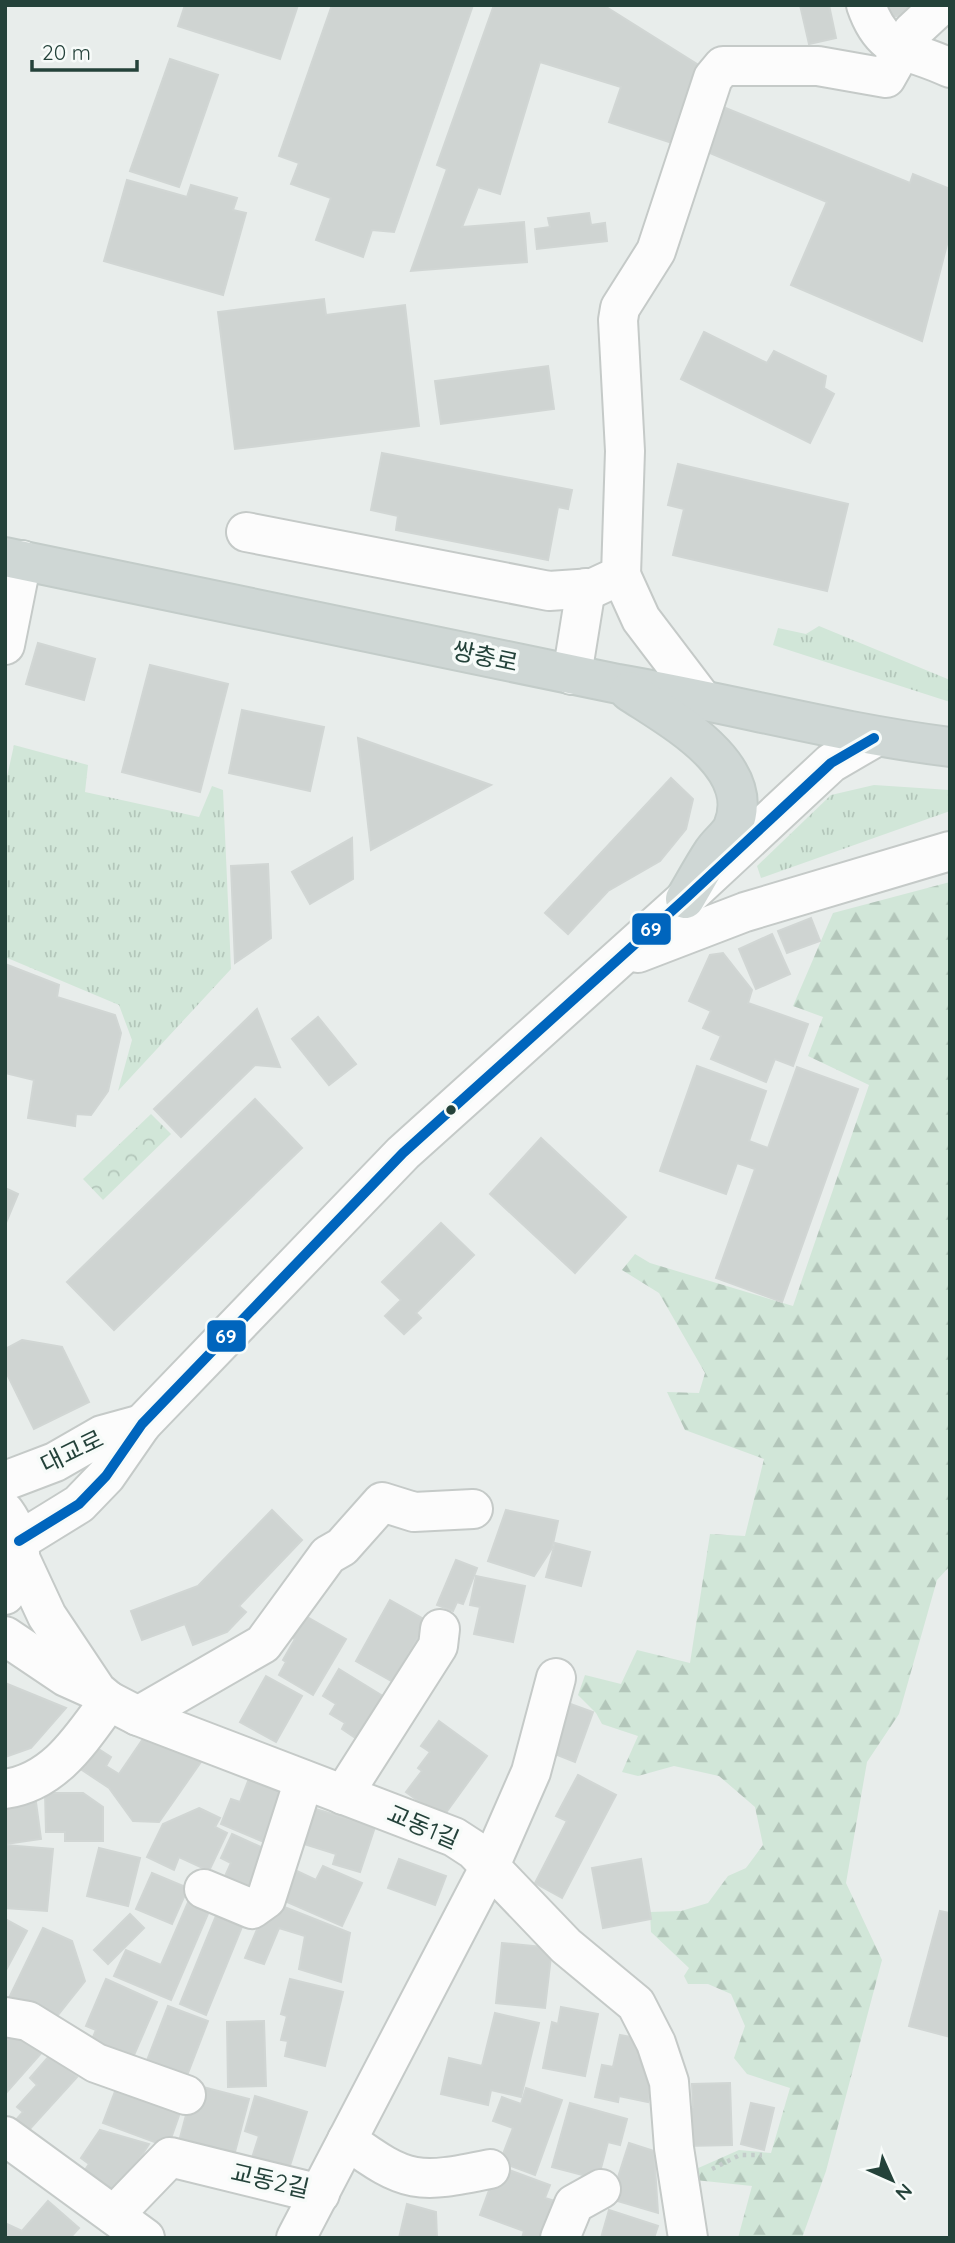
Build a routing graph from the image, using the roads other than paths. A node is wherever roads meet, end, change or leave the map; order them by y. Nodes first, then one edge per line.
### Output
1 (866, 5) edge
2 (940, 6) edge
3 (903, 49) junction
4 (950, 68) edge
5 (246, 532) dead end
6 (13, 558) edge
7 (621, 575) junction
8 (586, 588) junction
9 (5, 645) edge
10 (572, 675) junction
11 (618, 684) junction
12 (701, 698) junction
13 (874, 738) junction
14 (950, 747) edge
15 (950, 851) edge
16 (685, 899) junction
17 (617, 961) junction
18 (142, 1424) junction
19 (5, 1481) edge
20 (473, 1509) dead end
21 (15, 1537) edge
22 (5, 1595) edge
23 (440, 1629) dead end
24 (5, 1636) edge
25 (556, 1678) dead end
26 (115, 1703) junction
27 (304, 1780) junction
28 (5, 1789) edge
29 (343, 1795) junction
30 (489, 1868) junction
31 (204, 1889) dead end
32 (5, 2017) edge
33 (186, 2095) dead end
34 (5, 2136) edge
35 (347, 2140) junction
36 (490, 2169) dead end
37 (601, 2189) dead end
38 (320, 2194) junction
39 (114, 2215) junction
40 (145, 2238) edge
41 (296, 2238) edge
42 (560, 2238) edge
43 (688, 2238) edge

1 - 3 street
2 - 3 street
3 - 4 street
3 - 7 street
5 - 8 street
6 - 9 street, 쌍충로
6 - 10 main road, 쌍충로
7 - 8 street
7 - 12 street
8 - 10 street
10 - 11 main road, 쌍충로
11 - 12 main road, 쌍충로
11 - 16 main road
12 - 13 main road, 쌍충로
13 - 14 main road, 쌍충로
13 - 16 street
15 - 17 street
16 - 17 street
17 - 18 street
18 - 19 street, 대교로
18 - 21 street
20 - 26 street
21 - 22 street
21 - 26 street
23 - 29 street
24 - 26 street, 교동1길
25 - 30 street, 교동2길
26 - 27 street, 교동1길
26 - 28 street
27 - 29 street, 교동1길
27 - 31 street
29 - 30 street, 교동1길
30 - 35 street, 교동2길
30 - 43 street, 교동1길
32 - 33 street
34 - 39 street
35 - 36 street
35 - 38 street, 교동2길
37 - 42 street
38 - 39 street, 교동2길
38 - 41 street
39 - 40 street

